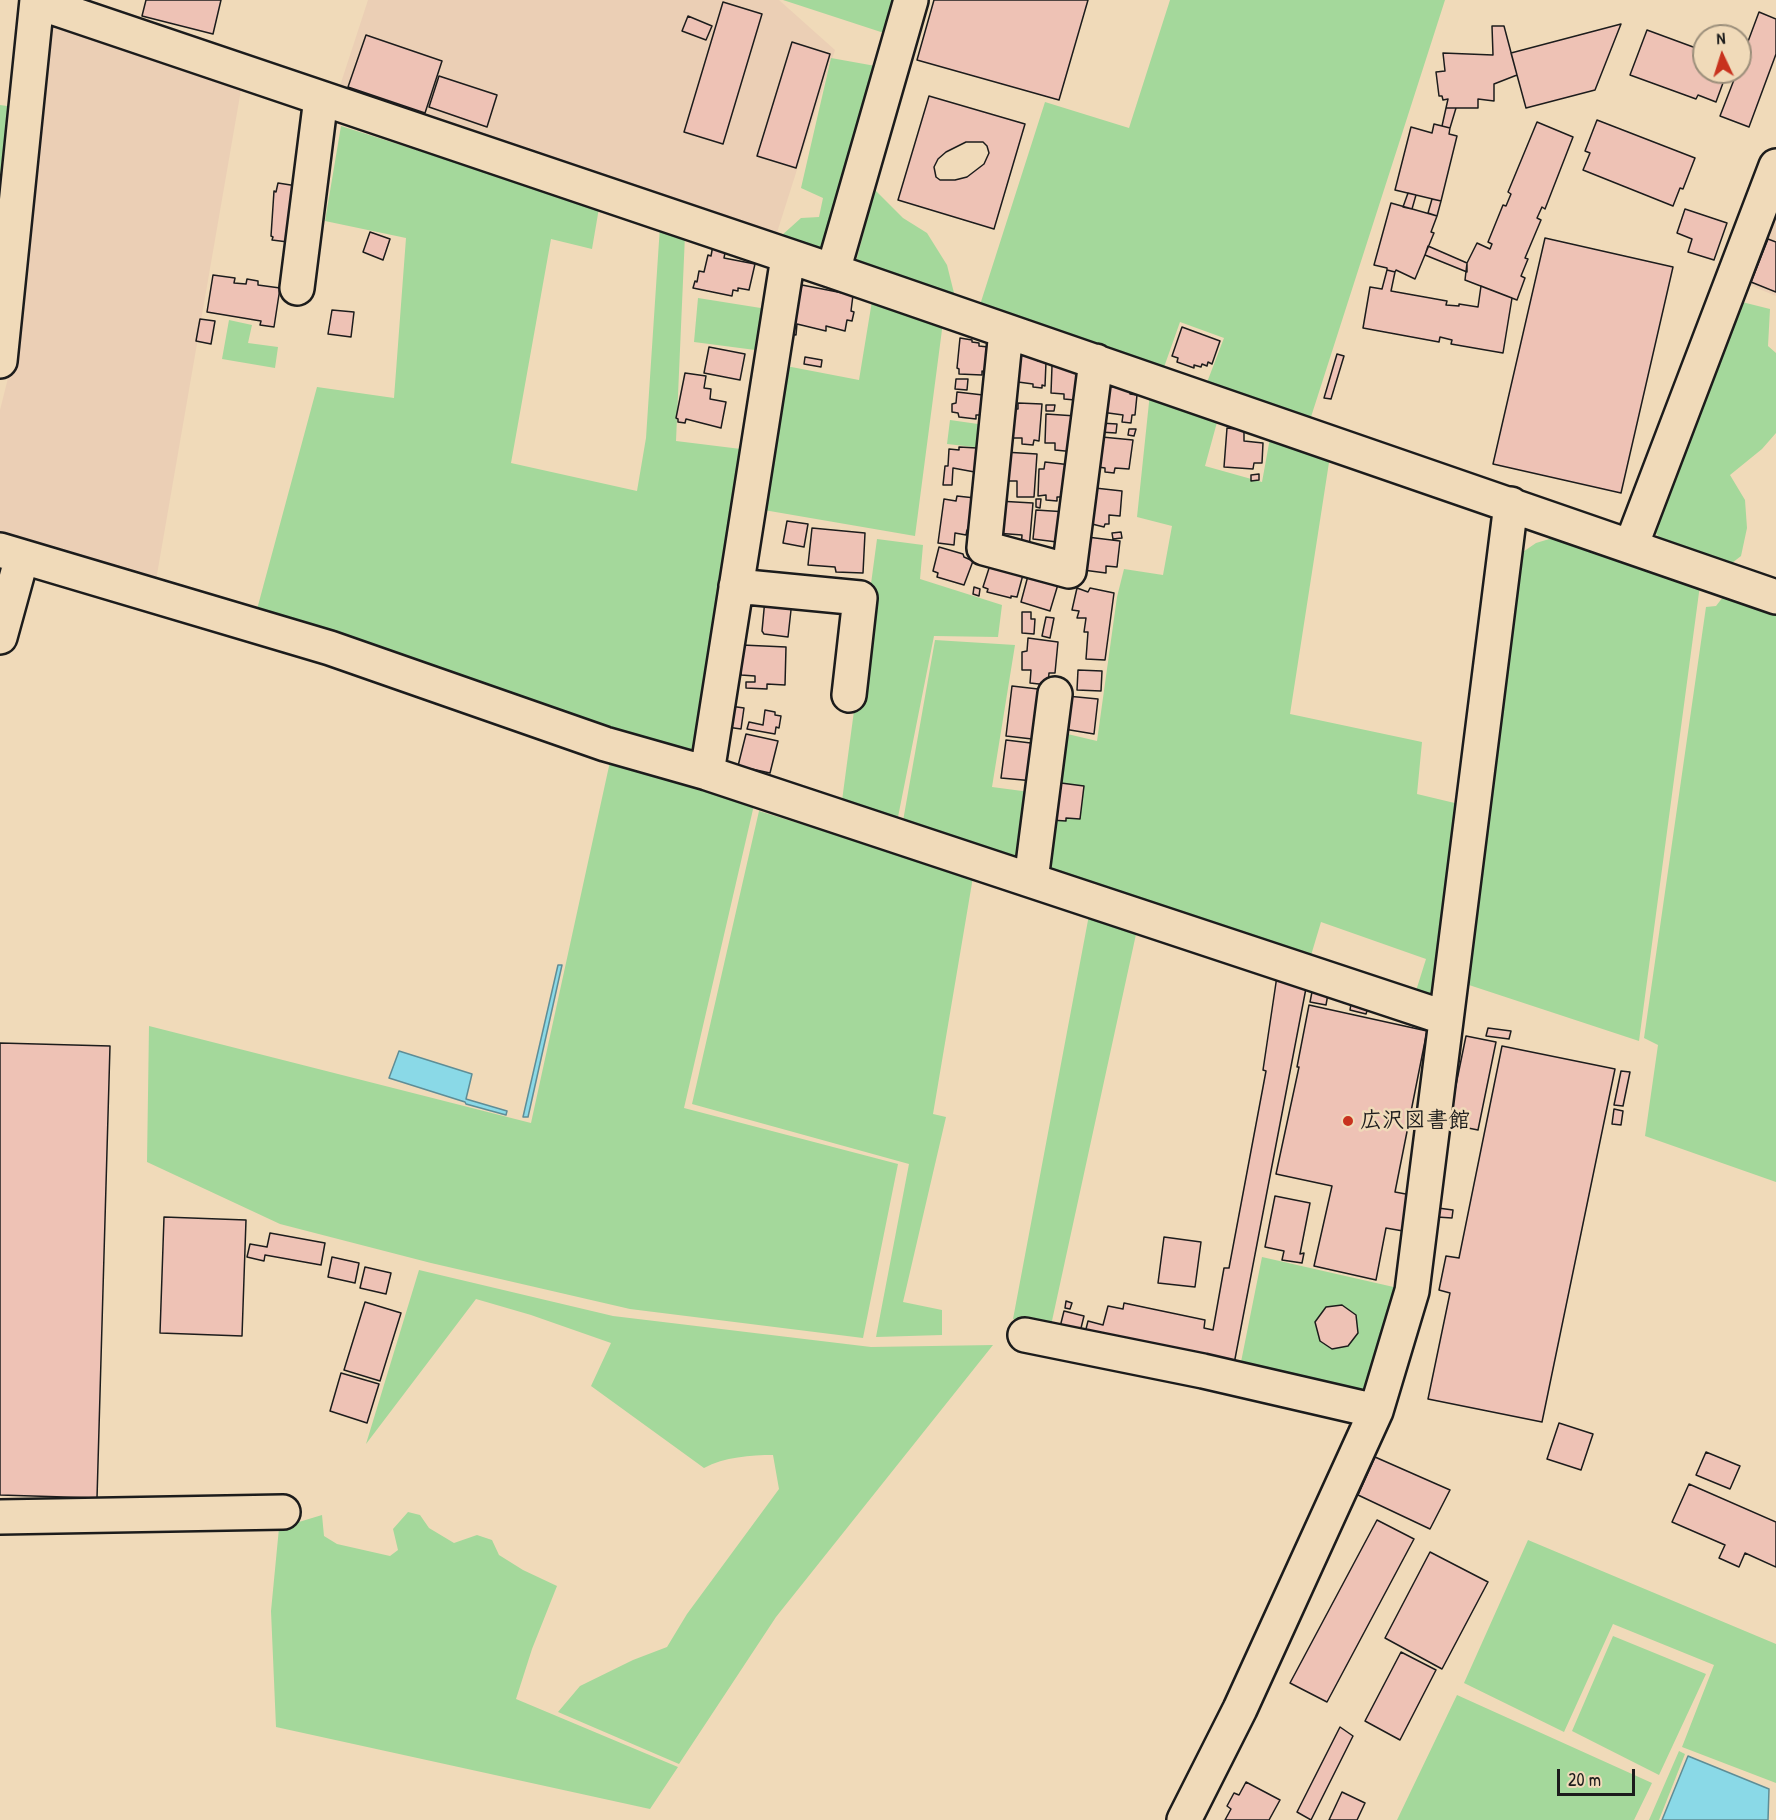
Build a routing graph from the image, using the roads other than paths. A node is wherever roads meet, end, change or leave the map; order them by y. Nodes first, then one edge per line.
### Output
1 (911, 0) edge
2 (37, 1) edge
3 (321, 98) junction
4 (1776, 166) edge
5 (788, 257) junction
6 (833, 271) junction
7 (297, 288) dead end
8 (1006, 331) junction
9 (1096, 361) junction
10 (0, 362) edge
11 (1510, 504) junction
12 (1631, 546) junction
13 (11, 554) edge
14 (736, 586) junction
15 (1776, 597) edge
16 (0, 637) edge
17 (1055, 694) dead end
18 (849, 695) dead end
19 (707, 773) junction
20 (1031, 880) junction
21 (1446, 1018) junction
22 (1025, 1335) dead end
23 (1376, 1411) junction
24 (283, 1512) dead end
25 (0, 1517) edge
26 (1184, 1820) edge

1 - 6 street
2 - 3 street
2 - 10 street
3 - 5 street
3 - 7 street
4 - 12 street
5 - 6 street
5 - 14 street
6 - 8 street
8 - 9 street
8 - 9 street
9 - 11 street
11 - 12 street
11 - 21 street
12 - 15 street
13 - 16 street
13 - 19 street
14 - 18 street
14 - 19 street
17 - 20 street
19 - 20 street
20 - 21 street
21 - 23 street
22 - 23 street
23 - 26 street
24 - 25 street

